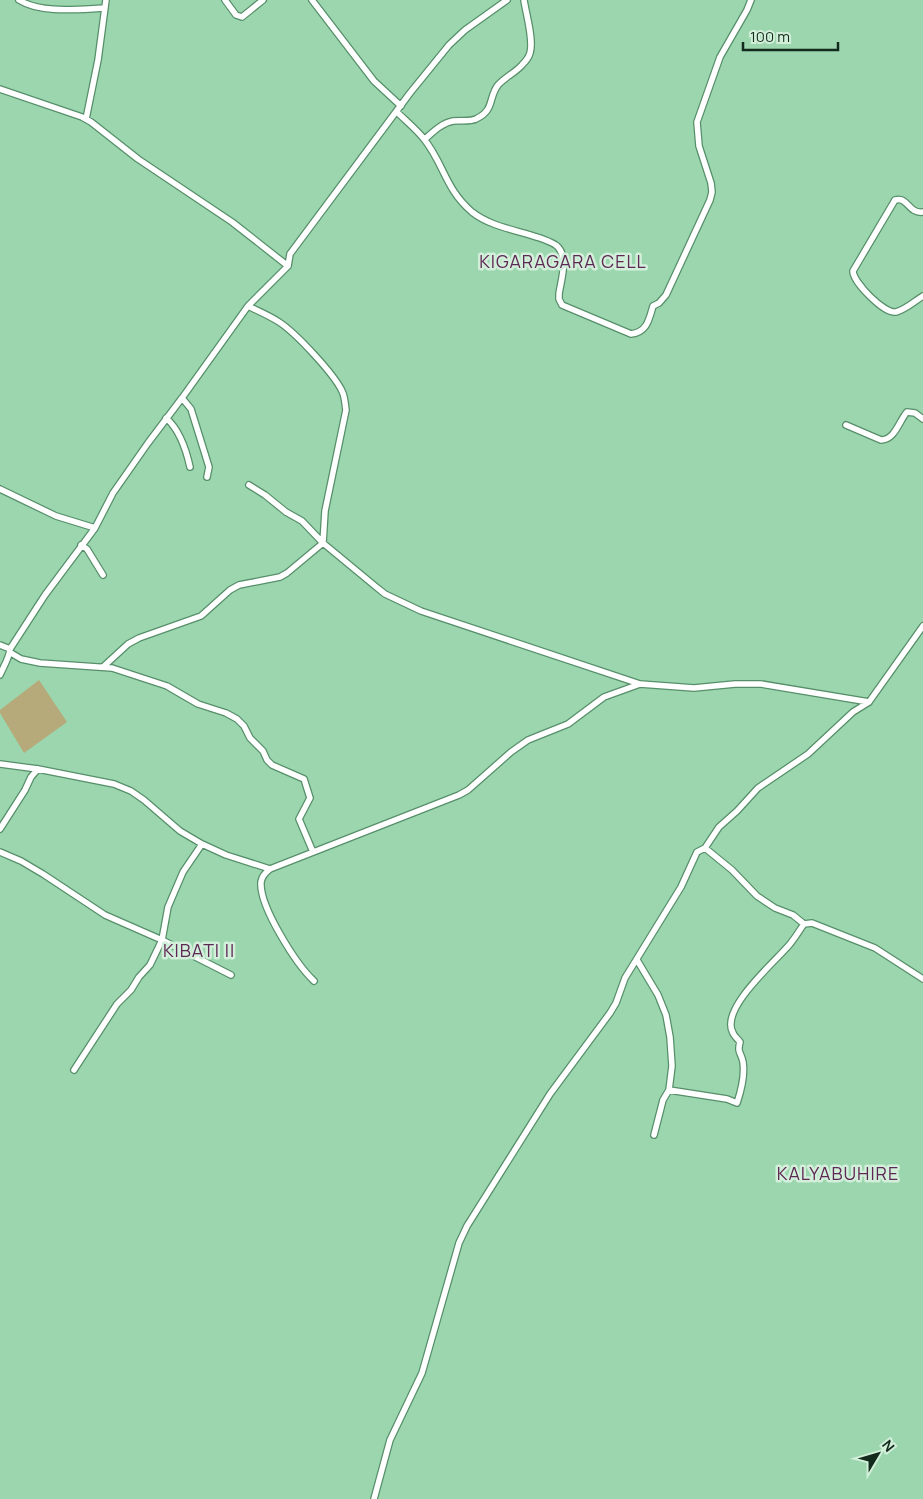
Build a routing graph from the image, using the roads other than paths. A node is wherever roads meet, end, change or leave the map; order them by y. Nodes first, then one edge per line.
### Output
1 (19, 0) edge
2 (106, 0) edge
3 (225, 0) edge
4 (262, 0) edge
5 (312, 0) edge
6 (507, 0) edge
7 (524, 0) edge
8 (751, 0) edge
9 (105, 8) junction
10 (0, 89) edge
11 (401, 106) junction
12 (397, 112) junction
13 (86, 119) junction
14 (425, 139) junction
15 (923, 212) edge
16 (288, 266) junction
17 (923, 296) edge
18 (248, 306) junction
19 (182, 398) junction
20 (166, 418) junction
21 (923, 418) edge
22 (846, 425) dead end
23 (190, 467) dead end
24 (207, 477) dead end
25 (249, 485) dead end
26 (0, 489) edge
27 (95, 528) junction
28 (323, 543) junction
29 (81, 545) junction
30 (103, 575) dead end
31 (923, 626) edge
32 (0, 645) edge
33 (11, 651) junction
34 (103, 666) junction
35 (0, 675) edge
36 (640, 684) junction
37 (869, 702) junction
38 (0, 764) edge
39 (38, 769) junction
40 (0, 829) edge
41 (202, 844) junction
42 (704, 848) junction
43 (0, 852) edge
44 (313, 852) junction
45 (270, 869) junction
46 (804, 924) junction
47 (162, 940) junction
48 (637, 960) junction
49 (231, 975) dead end
50 (923, 980) edge
51 (314, 981) dead end
52 (74, 1070) dead end
53 (668, 1090) junction
54 (654, 1135) dead end
55 (374, 1499) edge

1 - 9 street
2 - 9 street
3 - 4 street
5 - 11 street
6 - 11 street
7 - 14 street
8 - 14 street
9 - 13 street
10 - 13 street
11 - 12 street
12 - 14 street
12 - 16 street
13 - 16 street
15 - 17 street
16 - 18 street
18 - 19 street
18 - 28 street
19 - 20 street
19 - 24 street
20 - 23 street
20 - 27 street
21 - 22 street
25 - 28 street
26 - 27 street
27 - 29 street
28 - 34 street
28 - 36 street
29 - 30 street
29 - 33 street
31 - 37 street
32 - 33 street
33 - 34 street
33 - 35 street
34 - 44 street
36 - 37 street
36 - 44 street
37 - 42 street
38 - 39 street
39 - 40 street
39 - 41 street
41 - 45 street
41 - 47 street
42 - 46 street
42 - 48 street
43 - 47 street
44 - 45 street
45 - 51 street
46 - 50 street
46 - 53 street
47 - 49 street
47 - 52 street
48 - 53 street
48 - 55 street
53 - 54 street

